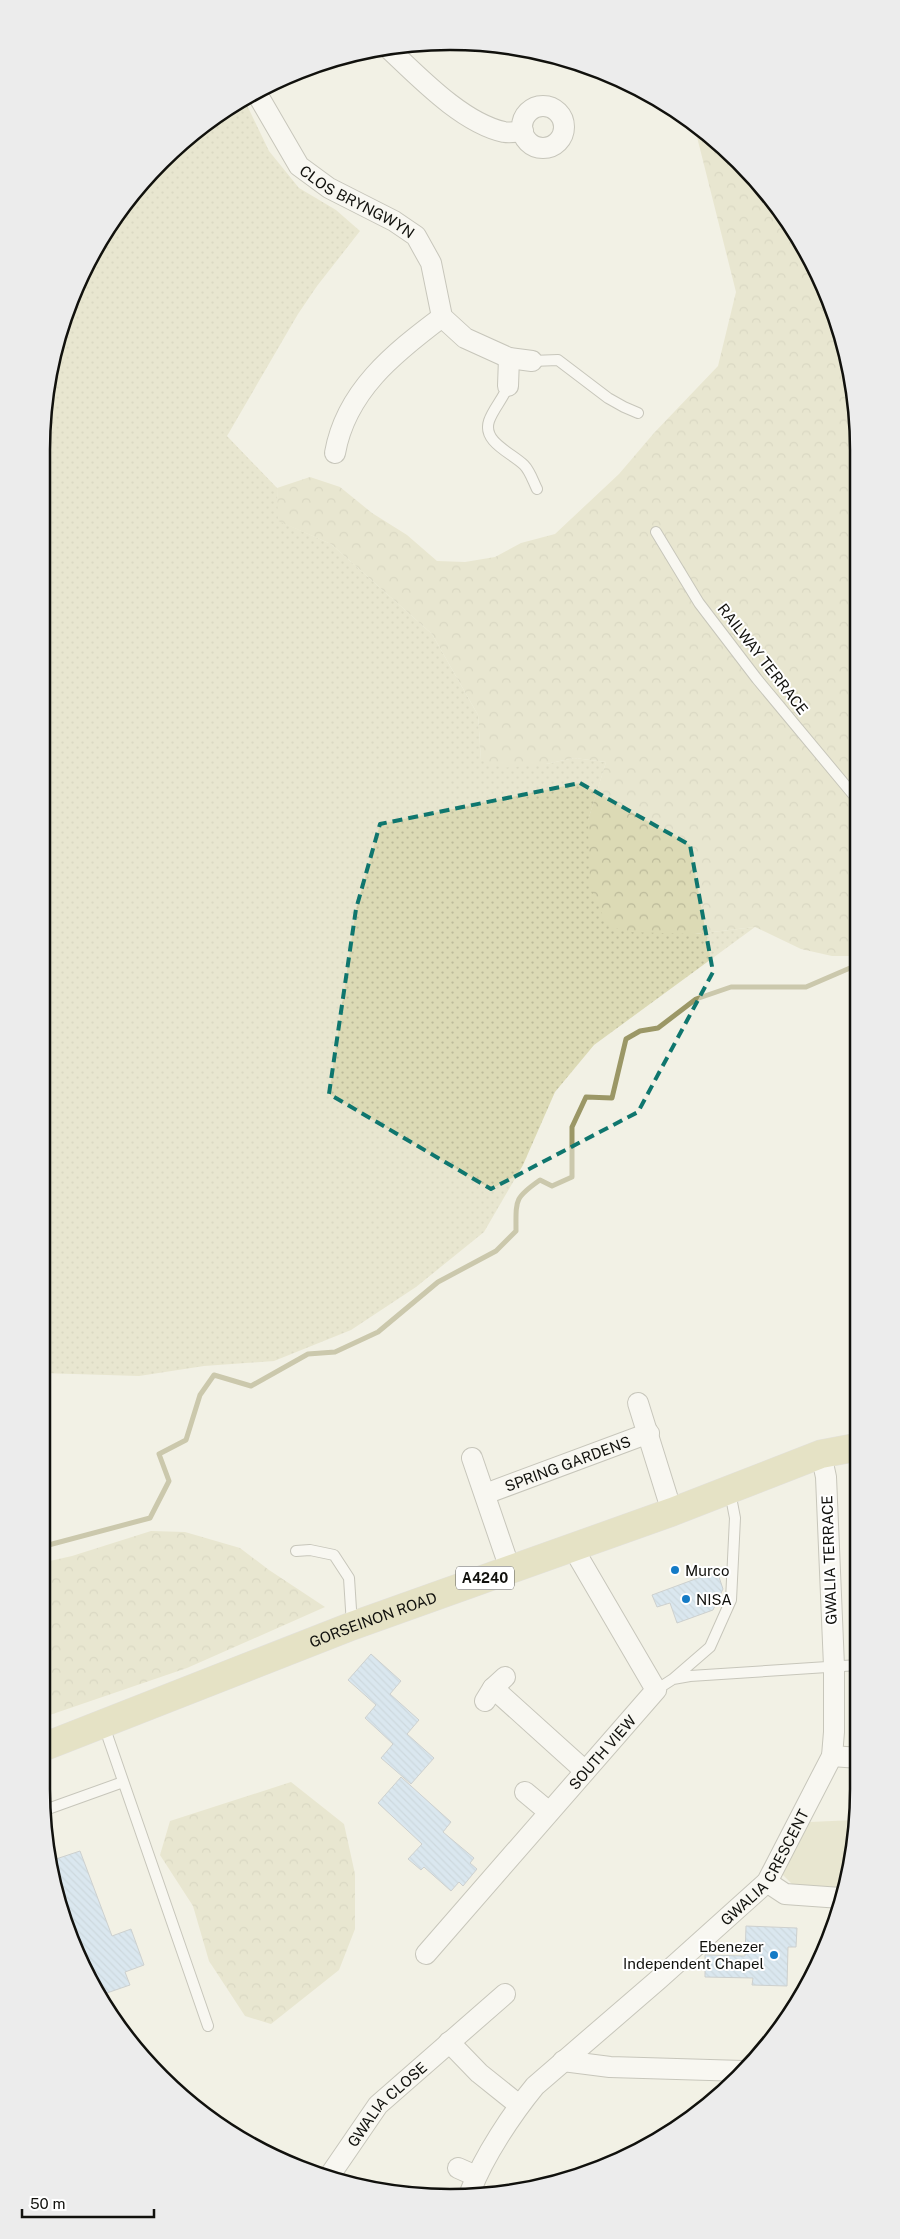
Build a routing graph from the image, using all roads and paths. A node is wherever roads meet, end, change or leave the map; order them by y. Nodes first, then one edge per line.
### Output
1 (394, 54) edge
2 (260, 98) edge
3 (523, 131) dead end
4 (442, 317) junction
5 (509, 358) junction
6 (532, 361) joint
7 (508, 386) joint
8 (638, 413) dead end
9 (335, 453) dead end
10 (537, 489) dead end
11 (656, 532) dead end
12 (850, 791) edge
13 (638, 1403) dead end
14 (649, 1433) junction
15 (850, 1448) edge
16 (820, 1454) junction
17 (472, 1458) dead end
18 (730, 1491) junction
19 (484, 1494) junction
20 (672, 1512) junction
21 (573, 1548) junction
22 (296, 1551) dead end
23 (510, 1569) junction
24 (352, 1626) junction
25 (850, 1665) edge
26 (834, 1666) junction
27 (673, 1679) junction
28 (494, 1689) dead end
29 (656, 1690) junction
30 (104, 1725) junction
31 (50, 1745) edge
32 (832, 1756) junction
33 (850, 1757) edge
34 (585, 1771) junction
35 (123, 1782) junction
36 (525, 1792) dead end
37 (51, 1808) edge
38 (549, 1812) junction
39 (767, 1882) junction
40 (835, 1898) edge
41 (426, 1954) dead end
42 (503, 2005) dead end
43 (208, 2026) dead end
44 (449, 2042) junction
45 (563, 2061) junction
46 (734, 2071) edge
47 (519, 2105) junction
48 (338, 2173) edge
49 (468, 2178) dead end

1 - 3 street
2 - 4 street, CLOS BRYNGWYN
4 - 5 street
4 - 9 street
5 - 6 street
5 - 7 street
6 - 8 lane
7 - 10 lane
11 - 12 lane, RAILWAY TERRACE
13 - 14 street, SPRING GARDENS
14 - 19 street, SPRING GARDENS
14 - 20 street, SPRING GARDENS
15 - 16 main road, A4240
16 - 18 main road, GORSEINON ROAD / A4240
16 - 26 street, GWALIA TERRACE
17 - 19 street, SPRING GARDENS
18 - 20 main road, GORSEINON ROAD / A4240
18 - 27 lane
19 - 23 street, SPRING GARDENS
20 - 21 main road, GORSEINON ROAD / A4240
21 - 23 main road, GORSEINON ROAD / A4240
21 - 29 street
22 - 24 lane
23 - 24 main road, GORSEINON ROAD / A4240
24 - 30 main road, GORSEINON ROAD / A4240
25 - 26 lane
26 - 27 lane
26 - 32 street, GWALIA CRESCENT
27 - 29 lane
28 - 34 street
29 - 34 street, SOUTH VIEW
30 - 31 main road, GORSEINON ROAD / A4240
30 - 35 lane
32 - 33 street
32 - 39 street, GWALIA CRESCENT
34 - 38 street, SOUTH VIEW
35 - 37 lane
35 - 43 lane
36 - 38 street
38 - 41 street, SOUTH VIEW
39 - 40 street
39 - 45 street, GWALIA CRESCENT
42 - 44 street, GWALIA CLOSE
44 - 47 street
44 - 48 street, GWALIA CLOSE
45 - 46 street
45 - 47 street, GWALIA CRESCENT
47 - 49 street, GWALIA CRESCENT

